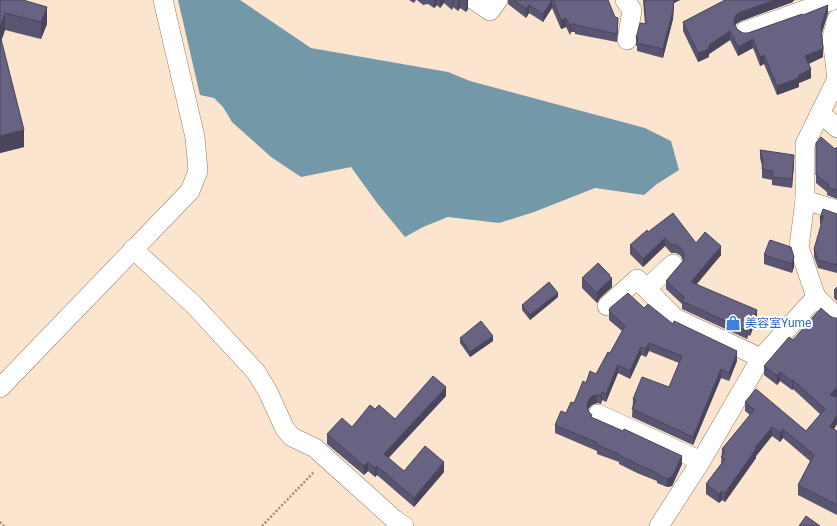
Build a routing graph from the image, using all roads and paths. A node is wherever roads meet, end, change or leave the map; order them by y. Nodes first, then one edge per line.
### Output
1 (163, 0) edge
2 (474, 0) edge
3 (498, 0) edge
4 (625, 0) edge
5 (834, 0) edge
6 (837, 19) edge
7 (745, 31) edge
8 (834, 37) edge
9 (626, 40) dead end
10 (837, 79) edge
11 (820, 113) junction
12 (837, 128) edge
13 (805, 200) junction
14 (837, 210) edge
15 (133, 249) junction
16 (673, 264) dead end
17 (646, 288) junction
18 (816, 297) junction
19 (607, 306) dead end
20 (837, 317) edge
21 (761, 358) junction
22 (0, 388) edge
23 (598, 414) dead end
24 (327, 459) junction
25 (701, 461) junction
26 (0, 522) edge
27 (4, 526) edge
28 (262, 526) edge
29 (404, 526) edge
30 (660, 526) edge

1 - 15 street
2 - 3 street
4 - 9 street
5 - 7 street
6 - 8 street
8 - 10 street
10 - 11 street
11 - 12 street
11 - 13 street
13 - 14 street
13 - 18 street
15 - 22 street
15 - 24 street
16 - 17 street
17 - 19 street
17 - 21 street
18 - 20 street
18 - 21 street
21 - 25 street
23 - 25 street
24 - 28 path
24 - 29 street
25 - 30 street
26 - 27 path

